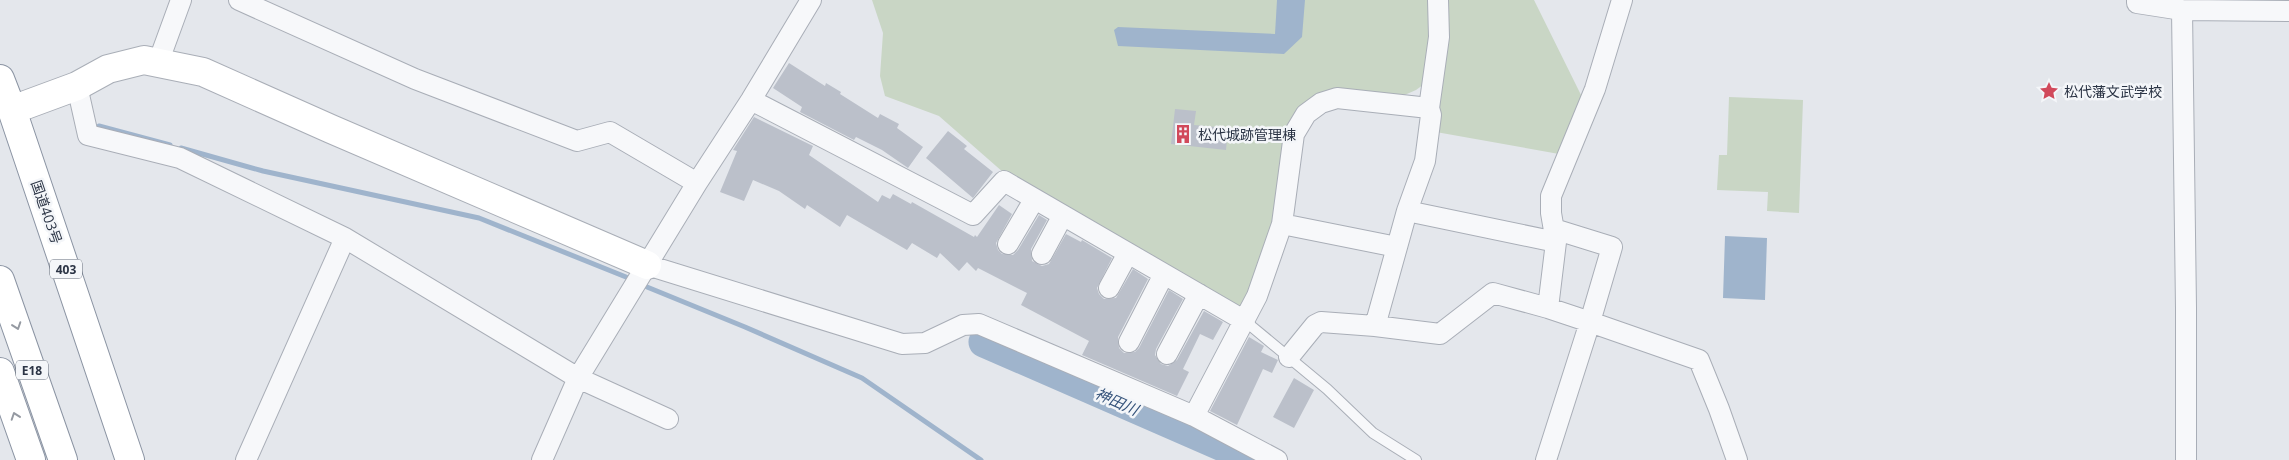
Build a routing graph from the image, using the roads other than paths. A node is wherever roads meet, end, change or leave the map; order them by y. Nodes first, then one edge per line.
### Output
1 (181, 0) edge
2 (239, 0) edge
3 (811, 0) edge
4 (1438, 0) edge
5 (1622, 0) edge
6 (2137, 0) edge
7 (2182, 10) junction
8 (2289, 11) edge
9 (158, 63) junction
10 (0, 79) edge
11 (76, 86) junction
12 (751, 100) junction
13 (1429, 108) junction
14 (6, 109) edge
15 (697, 183) junction
16 (1034, 200) junction
17 (1407, 211) junction
18 (1062, 217) junction
19 (1282, 224) junction
20 (1555, 235) junction
21 (345, 238) junction
22 (1008, 244) dead end
23 (1398, 248) junction
24 (1128, 253) junction
25 (1042, 254) dead end
26 (647, 265) junction
27 (1164, 274) junction
28 (0, 280) edge
29 (1109, 288) dead end
30 (1199, 294) junction
31 (1548, 308) junction
32 (1245, 321) junction
33 (1590, 322) junction
34 (1375, 326) junction
35 (1129, 342) dead end
36 (1167, 354) dead end
37 (1289, 357) junction
38 (0, 372) edge
39 (578, 378) junction
40 (1194, 416) junction
41 (668, 420) dead end
42 (31, 460) edge
43 (63, 460) edge
44 (130, 460) edge
45 (246, 460) edge
46 (542, 460) edge
47 (1277, 460) edge
48 (1416, 460) edge
49 (1546, 460) edge
50 (1737, 460) edge
51 (2186, 460) edge

1 - 9 street
2 - 15 street
3 - 12 street
4 - 13 street
5 - 20 street
6 - 7 street
7 - 8 street
7 - 51 street
9 - 11 main road
9 - 26 main road
10 - 14 main road, 国道403号 / 403
11 - 14 main road
11 - 21 street
12 - 15 street
12 - 16 street
13 - 17 street
13 - 19 street
14 - 44 main road, 国道403号 / 403
15 - 26 street
16 - 18 street
16 - 22 street
17 - 20 street
17 - 23 street
18 - 24 street
18 - 25 street
19 - 23 street
19 - 32 street
20 - 31 street
20 - 33 street
21 - 39 street
21 - 45 street
23 - 34 street
24 - 27 street
24 - 29 street
26 - 39 street
26 - 40 street
27 - 30 street
27 - 35 street
28 -> 43 main road, E18
30 - 32 street
30 - 36 street
31 - 33 street
31 - 34 street
32 - 37 lane
32 - 40 street
33 - 49 street
33 - 50 street
34 - 37 street
37 - 48 lane
42 -> 38 main road, E18
39 - 41 street
39 - 46 street
40 - 47 street

